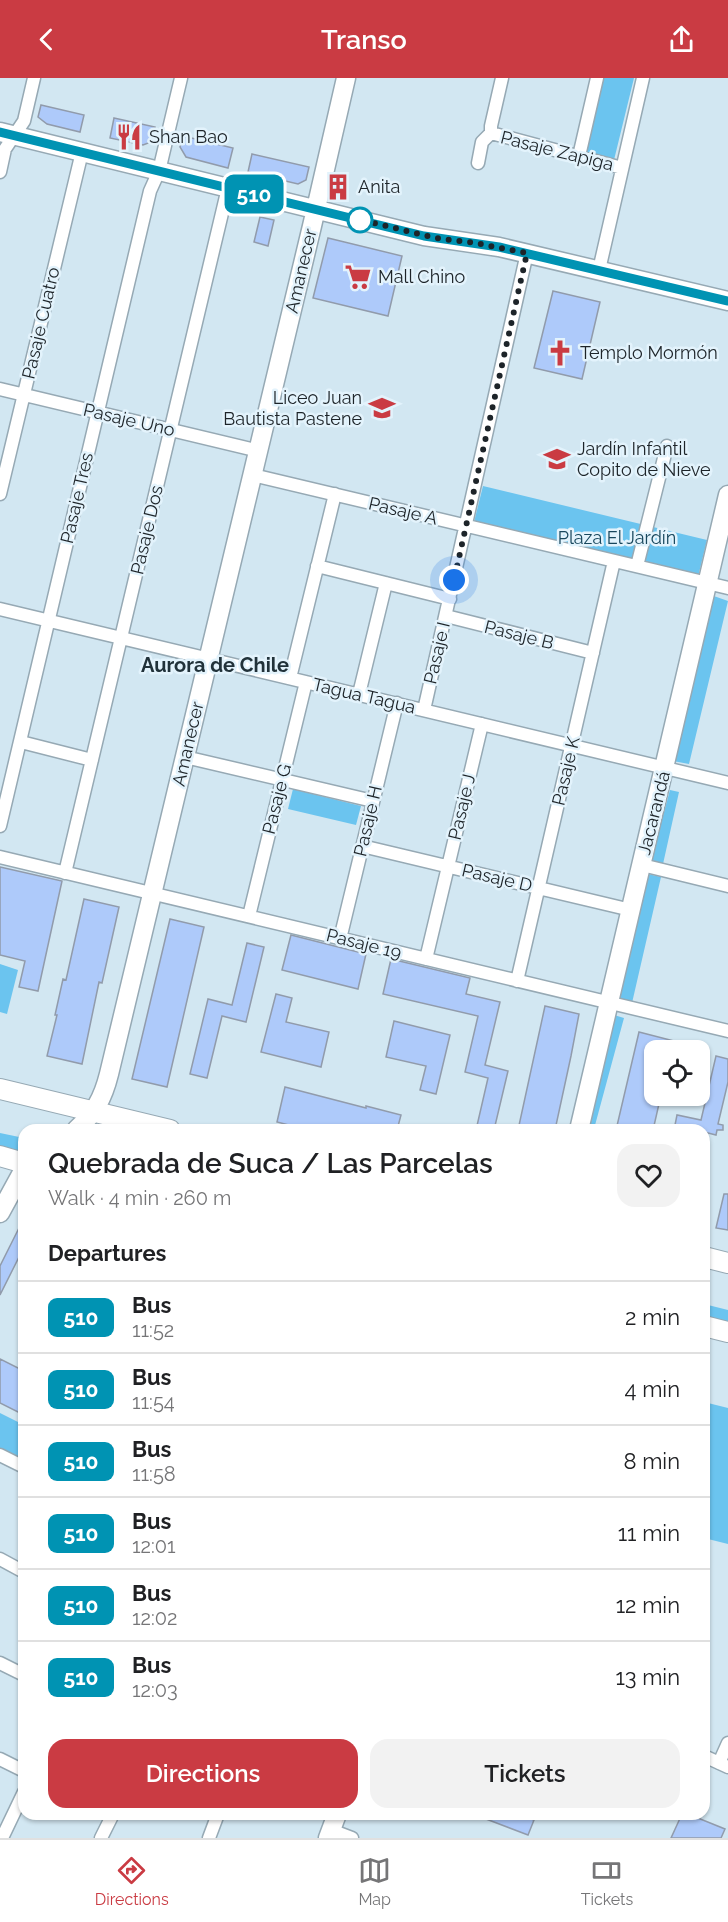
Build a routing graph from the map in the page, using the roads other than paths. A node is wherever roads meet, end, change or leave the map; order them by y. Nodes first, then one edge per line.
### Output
1 (34, 78) edge
2 (182, 78) edge
3 (346, 78) edge
4 (502, 78) edge
5 (597, 78) edge
6 (643, 78) edge
7 (491, 133) junction
8 (8, 134) edge
9 (82, 152) junction
10 (579, 156) junction
11 (478, 163) dead end
12 (622, 168) junction
13 (159, 171) junction
14 (0, 172) edge
15 (228, 188) junction
16 (316, 209) junction
17 (527, 253) junction
18 (599, 270) junction
19 (728, 301) edge
20 (0, 389) edge
21 (24, 395) junction
22 (97, 412) junction
23 (171, 430) junction
24 (667, 446) dead end
25 (258, 451) junction
26 (253, 475) junction
27 (0, 494) edge
28 (335, 494) junction
29 (728, 495) edge
30 (466, 526) junction
31 (614, 561) junction
32 (317, 566) junction
33 (637, 566) junction
34 (386, 583) junction
35 (707, 583) junction
36 (728, 588) edge
37 (450, 599) junction
38 (0, 609) edge
39 (446, 616) junction
40 (48, 620) junction
41 (121, 638) junction
42 (593, 653) junction
43 (209, 658) junction
44 (290, 678) junction
45 (306, 682) junction
46 (359, 694) junction
47 (397, 703) junction
48 (424, 710) junction
49 (482, 724) junction
50 (21, 742) junction
51 (571, 745) junction
52 (185, 758) junction
53 (92, 760) junction
54 (665, 768) junction
55 (282, 780) junction
56 (728, 783) edge
57 (373, 801) junction
58 (0, 826) edge
59 (362, 846) junction
60 (0, 857) edge
61 (642, 865) junction
62 (448, 866) junction
63 (65, 873) junction
64 (728, 886) edge
65 (538, 888) junction
66 (153, 893) junction
67 (631, 910) junction
68 (249, 916) junction
69 (340, 939) junction
70 (426, 959) junction
71 (517, 981) junction
72 (610, 1003) junction
73 (727, 1027) edge
74 (0, 1089) edge
75 (94, 1111) junction
76 (82, 1124) edge
77 (146, 1124) edge
78 (580, 1124) edge
79 (0, 1156) edge
80 (18, 1161) edge
81 (18, 1180) edge
82 (0, 1213) edge
83 (710, 1258) edge
84 (728, 1263) edge
85 (710, 1328) edge
86 (728, 1332) edge
87 (0, 1455) edge
88 (18, 1464) edge
89 (0, 1559) edge
90 (18, 1569) edge
91 (0, 1663) edge
92 (18, 1672) edge
93 (728, 1743) edge
94 (0, 1759) edge
95 (710, 1759) edge
96 (724, 1765) edge
97 (18, 1768) edge
98 (18, 1805) edge
99 (110, 1820) edge
100 (216, 1820) edge
101 (332, 1827) edge
102 (2, 1838) edge
103 (101, 1838) edge
104 (209, 1838) edge
105 (352, 1838) edge

1 - 8 street
2 - 13 street, Pasaje Tres
3 - 16 street, Amanecer
4 - 7 street
5 - 10 street
6 - 12 street
7 - 10 street, Pasaje Zapiga
7 - 11 street
8 - 9 street
8 - 14 street
9 - 13 street
9 - 21 street, Pasaje Cuatro
10 - 12 street, Pasaje Zapiga
12 - 18 street
13 - 15 street
13 - 22 street, Pasaje Tres
15 - 16 street
15 - 23 street, Pasaje Dos
16 - 17 street
16 - 25 street, Amanecer
17 - 18 street
17 - 30 street, Pasaje I
18 - 19 street
20 - 21 street, Pasaje Uno
21 - 22 street, Pasaje Uno
21 - 27 street, Pasaje Cuatro
22 - 23 street, Pasaje Uno
22 - 40 street, Pasaje Tres
23 - 25 street, Pasaje Uno
23 - 41 street, Pasaje Dos
24 - 33 street
25 - 26 street, Amanecer
26 - 28 street, Pasaje A
26 - 43 street, Amanecer
28 - 30 street, Pasaje A
28 - 32 street
29 - 35 street, Jacarandá
30 - 31 street, Pasaje A
30 - 37 street, Pasaje I
31 - 33 street, Pasaje A
31 - 42 street, Pasaje K
32 - 34 street
32 - 44 street
33 - 35 street, Pasaje A
34 - 37 street
34 - 46 street
35 - 36 street, Pasaje A
35 - 54 street, Jacarandá
37 - 39 street, Pasaje I
38 - 40 street, Tagua Tagua
39 - 42 street, Pasaje B
39 - 48 street, Pasaje I
40 - 41 street, Tagua Tagua
40 - 50 street, Pasaje Tres
41 - 43 street, Tagua Tagua
41 - 53 street, Pasaje Dos
42 - 51 street, Pasaje K
43 - 44 street, Tagua Tagua
43 - 52 street, Amanecer
44 - 45 street, Tagua Tagua
45 - 46 street, Tagua Tagua
45 - 55 street, Pasaje G
46 - 47 street, Tagua Tagua
47 - 48 street, Tagua Tagua
47 - 57 street, Pasaje H
48 - 49 street, Tagua Tagua
49 - 51 street, Tagua Tagua
49 - 62 street, Pasaje J
50 - 53 street
50 - 58 street, Pasaje Tres
51 - 54 street, Tagua Tagua
51 - 65 street, Pasaje K
52 - 55 street
52 - 66 street, Amanecer
53 - 63 street, Pasaje Dos
54 - 56 street, Tagua Tagua
54 - 61 street, Jacarandá
55 - 57 street
55 - 68 street, Pasaje G
57 - 59 street, Pasaje H
59 - 62 street, Pasaje D
59 - 69 street, Pasaje H
60 - 63 street, Pasaje 19
61 - 64 street
61 - 67 street, Jacarandá
62 - 65 street, Pasaje D
62 - 70 street, Pasaje J
63 - 66 street, Pasaje 19
65 - 67 street, Pasaje D
65 - 71 street, Pasaje K
66 - 68 street, Pasaje 19
66 - 75 street, Amanecer
67 - 72 street, Jacarandá
68 - 69 street, Pasaje 19
69 - 70 street, Pasaje 19
70 - 71 street, Pasaje 19
71 - 72 street, Pasaje 19
72 - 73 street, Pasaje 19
72 - 78 street, Jacarandá
74 - 75 main road
75 - 76 street, Amanecer
75 - 77 main road
79 - 80 main road
81 - 82 street
83 - 84 main road
85 - 86 main road
87 - 88 street
89 - 90 street
91 - 92 street
93 - 96 street
94 - 97 street
95 - 96 street
98 - 102 street
99 - 103 street
100 - 104 street
101 - 105 street

